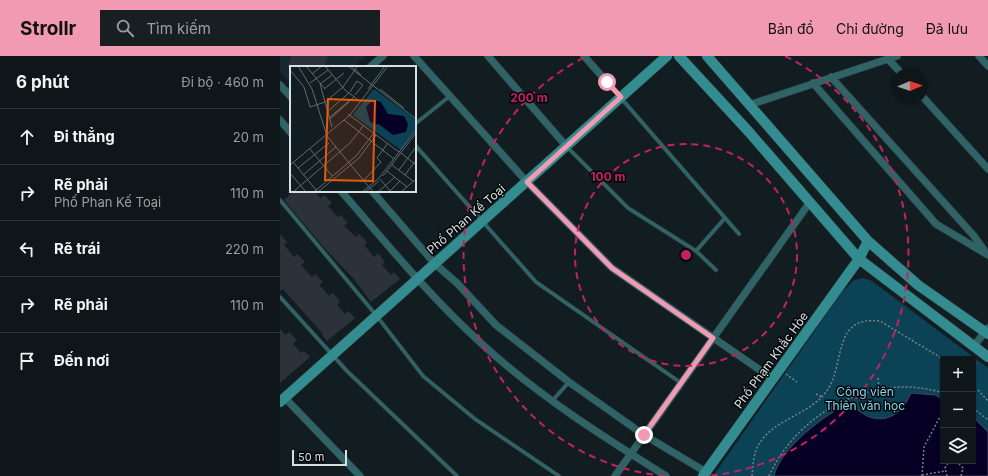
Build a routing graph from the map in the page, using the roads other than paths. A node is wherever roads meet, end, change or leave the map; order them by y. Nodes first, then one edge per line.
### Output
1 (383, 56) edge
2 (414, 56) edge
3 (488, 56) edge
4 (584, 56) edge
5 (667, 56) edge
6 (679, 56) edge
7 (707, 56) edge
8 (897, 56) edge
9 (978, 56) edge
10 (888, 59) junction
11 (371, 66) edge
12 (988, 66) edge
13 (896, 68) edge
14 (831, 77) junction
15 (607, 82) joint
16 (813, 83) junction
17 (280, 85) edge
18 (450, 96) junction
19 (290, 97) edge
20 (621, 97) junction
21 (928, 103) edge
22 (749, 105) junction
23 (280, 120) edge
24 (416, 123) edge
25 (290, 131) edge
26 (416, 146) edge
27 (567, 147) junction
28 (988, 169) edge
29 (527, 182) junction
30 (342, 192) edge
31 (373, 192) edge
32 (280, 200) edge
33 (810, 202) junction
34 (726, 218) junction
35 (483, 221) junction
36 (739, 234) dead end
37 (868, 241) junction
38 (696, 251) junction
39 (986, 253) edge
40 (859, 259) junction
41 (435, 264) junction
42 (716, 270) dead end
43 (417, 279) junction
44 (280, 297) edge
45 (376, 315) junction
46 (987, 331) edge
47 (713, 338) junction
48 (973, 347) junction
49 (332, 355) junction
50 (988, 357) edge
51 (773, 379) junction
52 (569, 382) junction
53 (681, 384) junction
54 (282, 397) edge
55 (552, 402) junction
56 (644, 435) junction
57 (630, 454) junction
58 (705, 474) edge
59 (360, 476) edge
60 (457, 476) edge
61 (559, 476) edge
62 (615, 476) edge
63 (666, 476) edge

1 - 11 street
2 - 18 street
3 - 27 street
4 - 15 street
5 - 20 main road, Phố Phan Kế Toại
6 - 33 main road
7 - 22 main road
8 - 10 street
9 - 12 street
10 - 13 street
10 - 14 street
14 - 16 street
14 - 39 street
15 - 20 lane
16 - 22 street
16 - 39 street
17 - 19 street
18 - 24 lane
18 - 29 street
20 - 27 main road, Phố Phan Kế Toại
20 - 34 lane
21 - 28 street
22 - 37 main road
23 - 25 street
26 - 35 lane
27 - 29 main road, Phố Phan Kế Toại
27 - 38 lane
29 - 35 main road, Phố Phan Kế Toại
29 - 47 street
30 - 43 street
31 - 41 street
32 - 45 lane
33 - 40 main road
33 - 47 street
34 - 36 lane
34 - 38 lane
35 - 41 main road, Phố Phan Kế Toại
35 - 53 lane
37 - 40 main road, Phố Phạm Khắc Hòe
37 - 46 main road
38 - 42 lane
40 - 48 main road
40 - 51 main road, Phố Phạm Khắc Hòe
41 - 43 main road, Phố Phan Kế Toại
41 - 52 street
43 - 45 main road, Phố Phan Kế Toại
43 - 55 street
44 - 49 lane
45 - 49 main road, Phố Phan Kế Toại
45 - 61 lane
46 - 48 street
47 - 51 street
47 - 53 street
48 - 50 main road
49 - 54 main road, Phố Phan Kế Toại
49 - 60 lane
51 - 58 main road, Phố Phạm Khắc Hòe
52 - 55 lane
52 - 56 street
53 - 56 street
54 - 59 street
55 - 57 street
56 - 57 street
56 - 58 street
57 - 62 street
57 - 63 street

